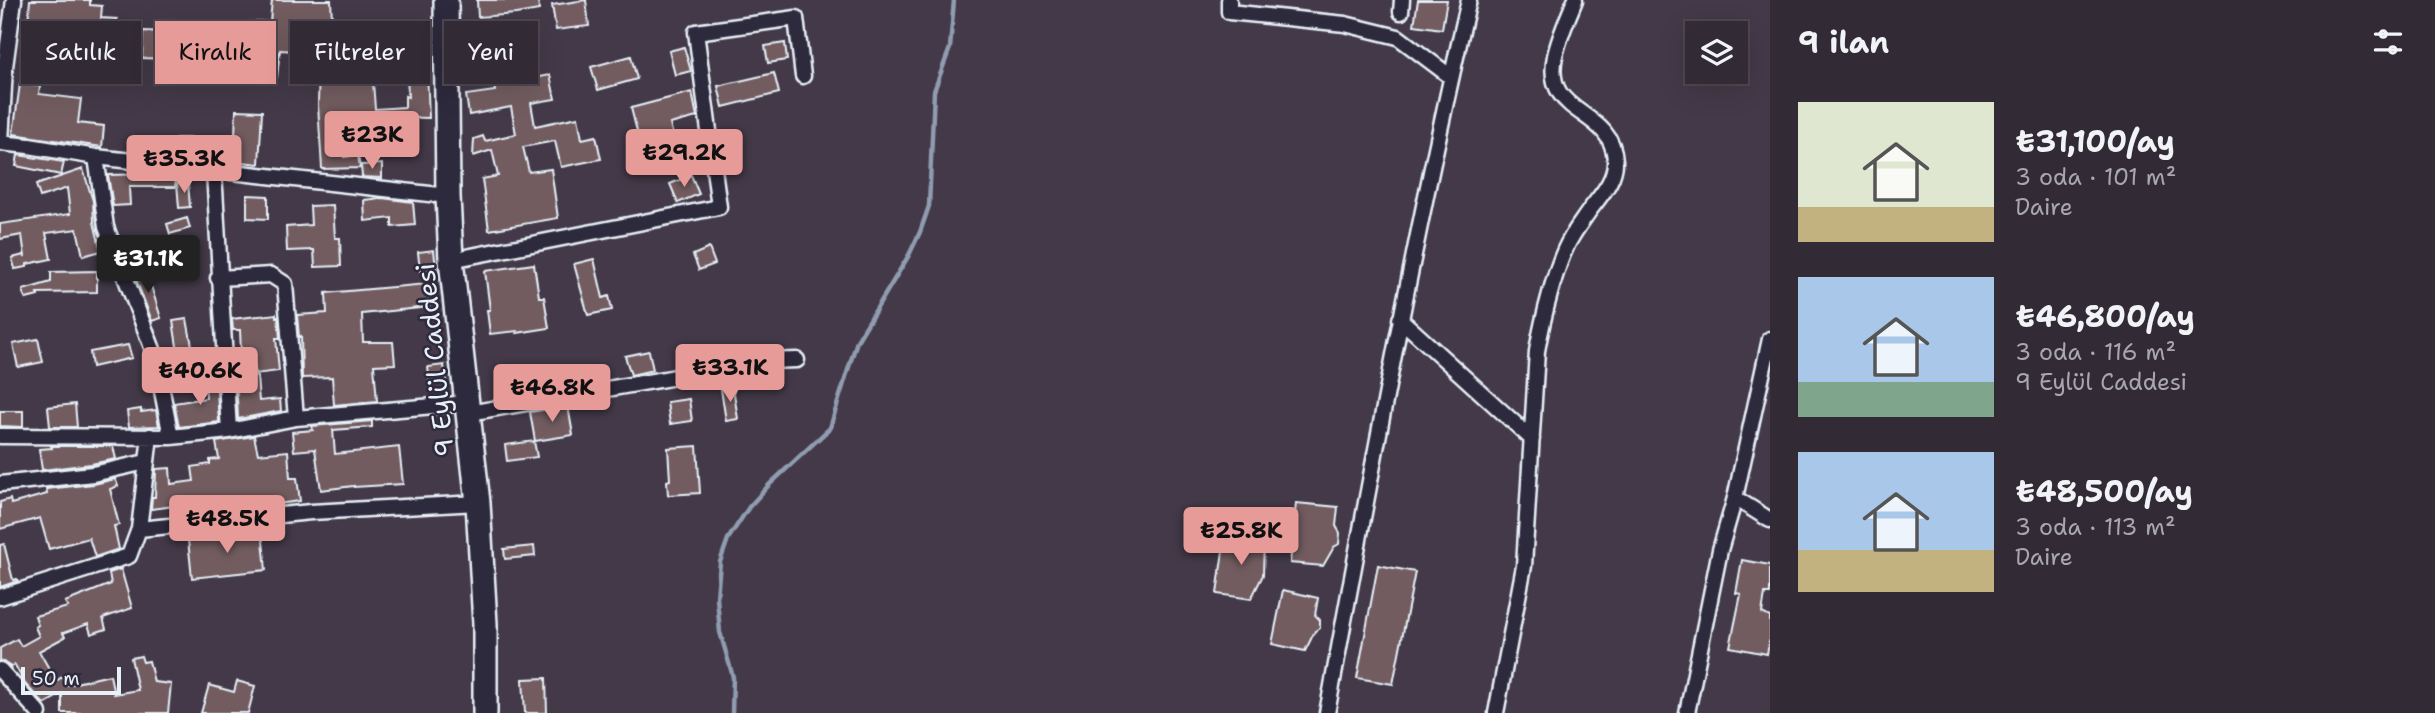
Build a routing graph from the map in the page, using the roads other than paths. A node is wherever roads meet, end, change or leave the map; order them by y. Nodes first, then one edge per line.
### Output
1 (14, 0) edge
2 (446, 0) edge
3 (1229, 0) edge
4 (1469, 0) edge
5 (1575, 0) edge
6 (3, 67) edge
7 (803, 76) dead end
8 (1451, 77) junction
9 (0, 143) edge
10 (96, 157) junction
11 (214, 171) junction
12 (448, 196) junction
13 (451, 260) junction
14 (218, 278) junction
15 (1400, 319) junction
16 (1770, 339) edge
17 (797, 359) dead end
18 (469, 408) junction
19 (296, 418) junction
20 (229, 430) junction
21 (0, 436) edge
22 (150, 436) junction
23 (171, 437) junction
24 (1532, 439) junction
25 (146, 462) junction
26 (0, 484) edge
27 (1735, 498) junction
28 (478, 503) junction
29 (1770, 520) edge
30 (139, 529) junction
31 (0, 597) edge
32 (1, 673) edge
33 (39, 713) edge
34 (485, 713) edge
35 (1327, 713) edge
36 (1496, 713) edge
37 (1687, 713) edge

1 - 6 street
2 - 12 main road, 9 Eylül Caddesi
3 - 8 street
4 - 8 street
5 - 24 street
6 - 9 street
7 - 13 street
8 - 15 street
9 - 10 street
10 - 11 street
10 - 23 street
11 - 12 street
11 - 14 street
12 - 13 main road, 9 Eylül Caddesi
13 - 18 main road, 9 Eylül Caddesi
14 - 19 street
14 - 20 street
15 - 24 street
15 - 35 street
16 - 27 street
17 - 18 street
18 - 19 street
18 - 28 main road, 9 Eylül Caddesi
19 - 20 street
20 - 23 street
21 - 22 street
22 - 23 street
22 - 25 street
24 - 36 street
25 - 26 street
25 - 30 street
27 - 29 street
27 - 37 street
28 - 30 street
28 - 34 main road, 9 Eylül Caddesi
30 - 31 street
32 - 33 street

